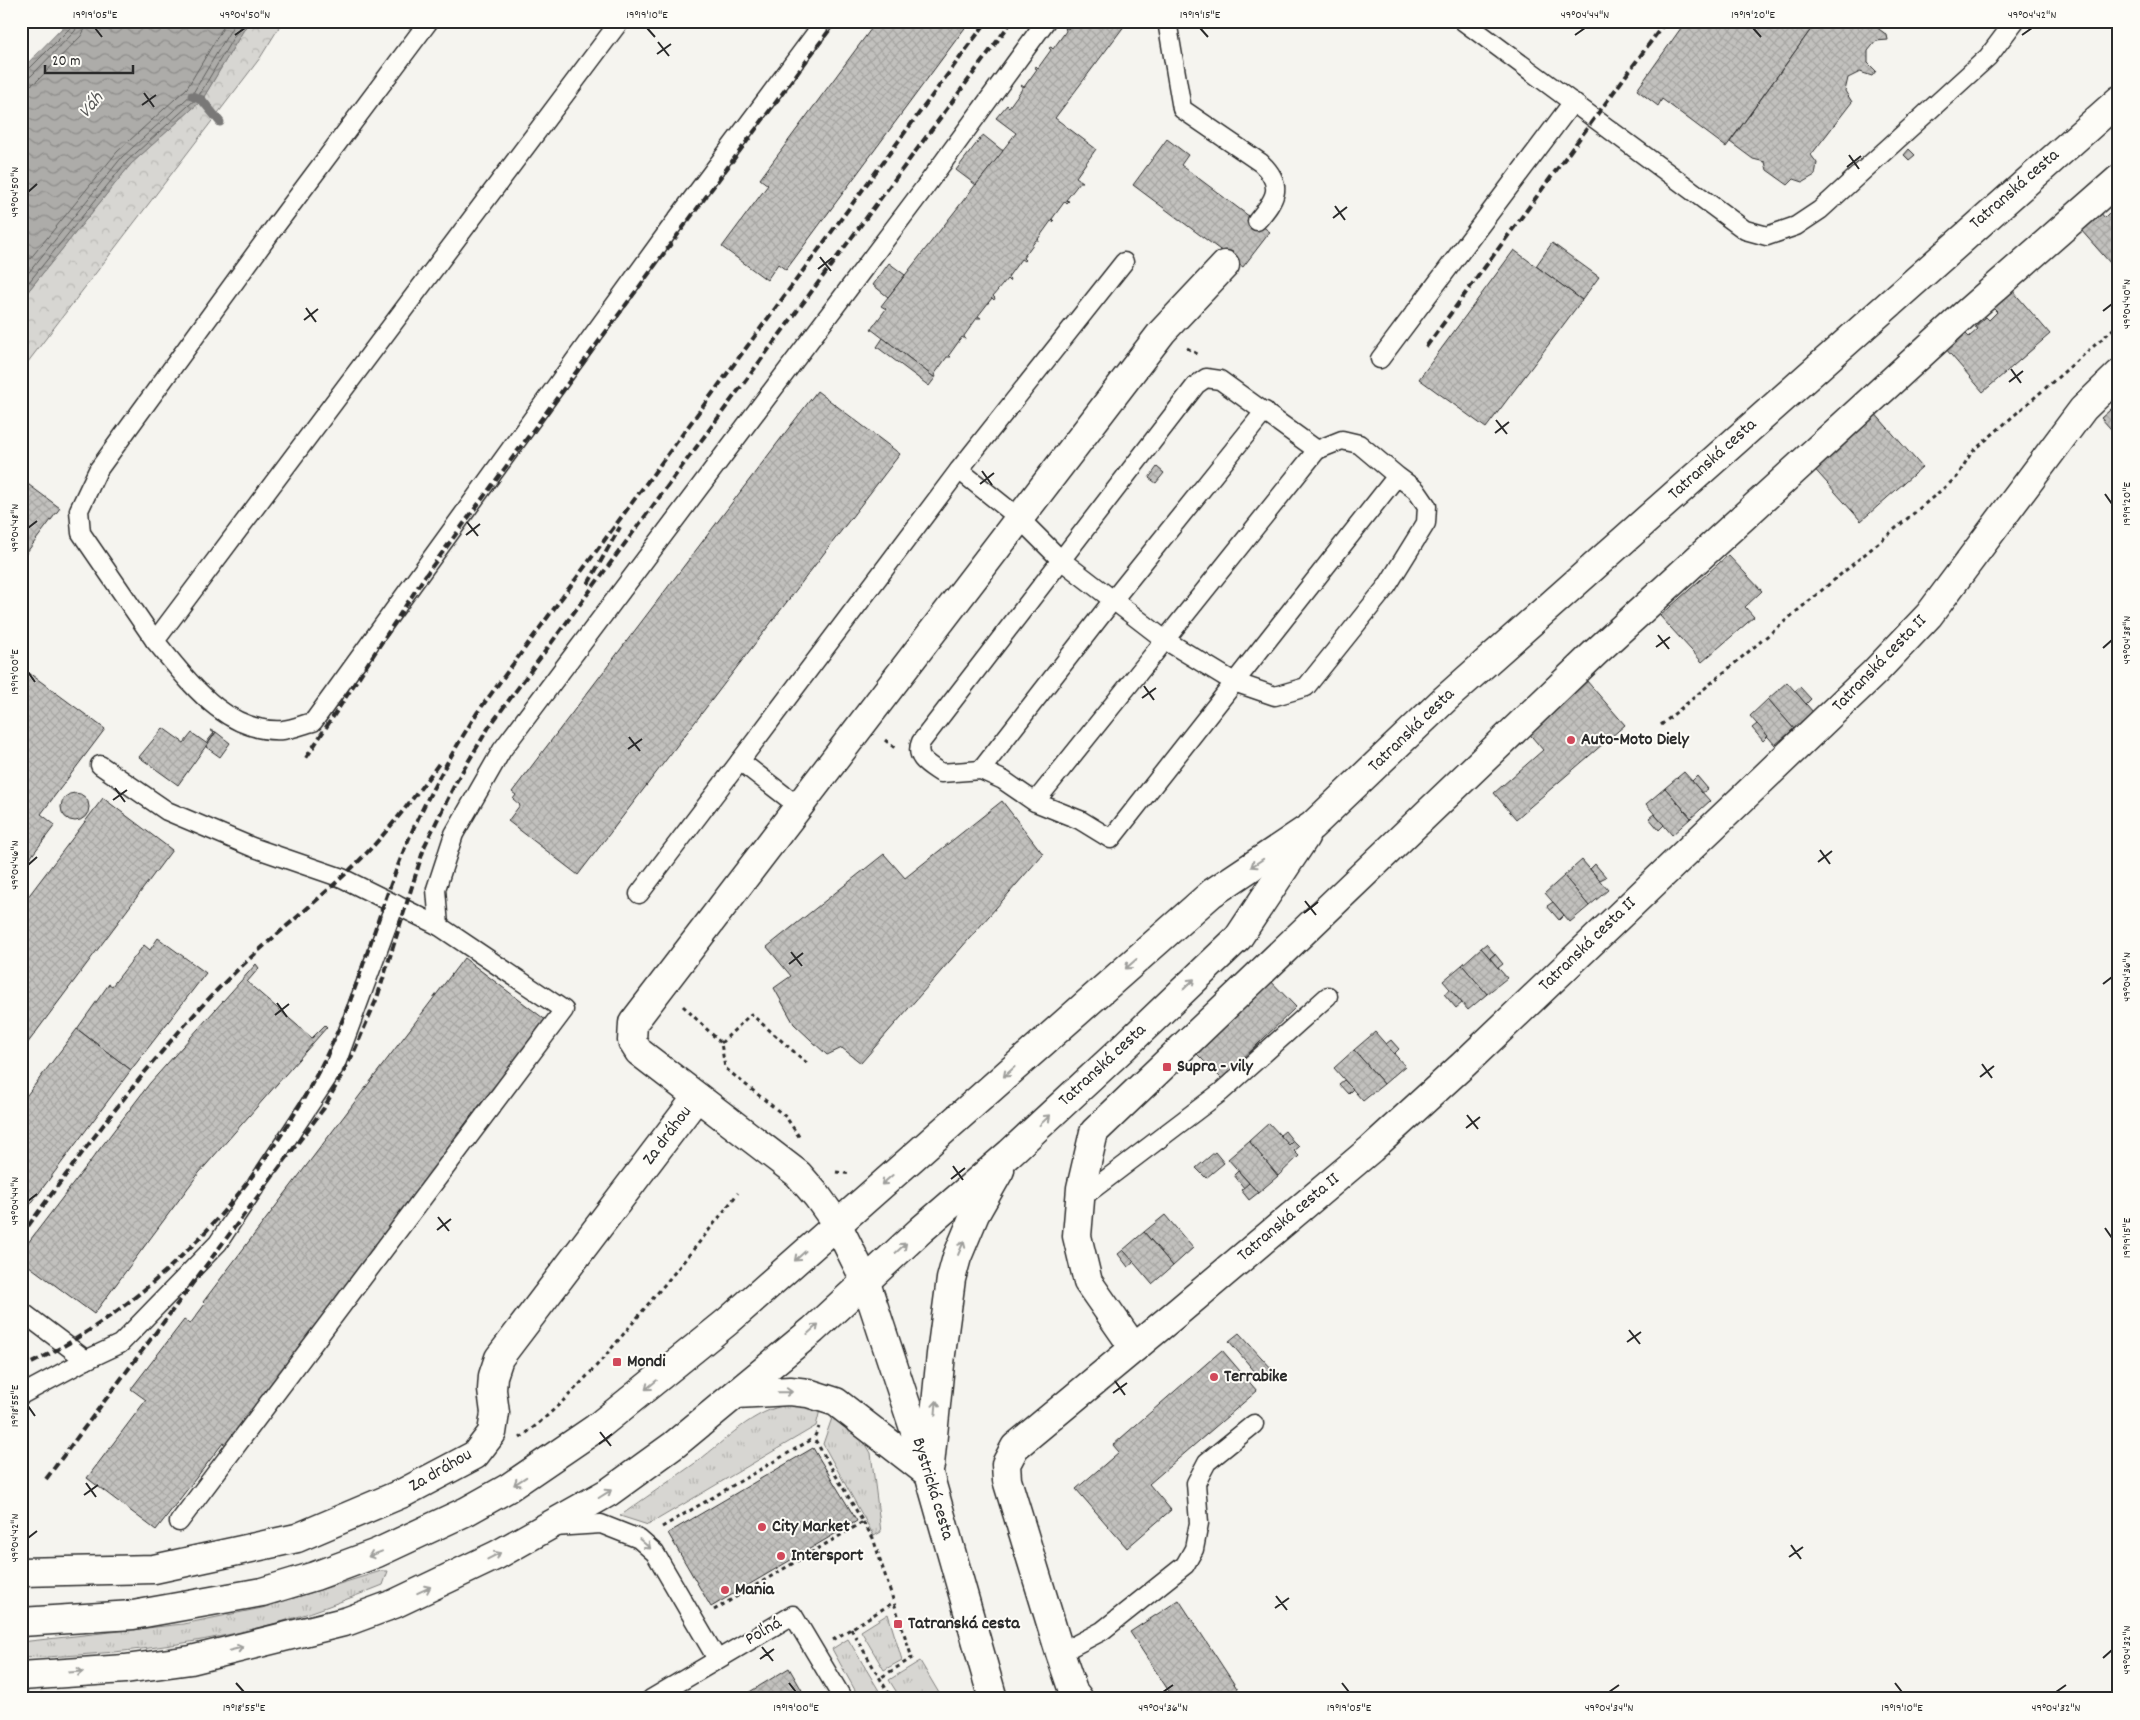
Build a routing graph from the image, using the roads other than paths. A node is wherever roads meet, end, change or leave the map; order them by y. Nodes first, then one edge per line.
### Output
1 (429, 21) edge
2 (620, 21) edge
3 (825, 21) edge
4 (1046, 21) edge
5 (1167, 21) edge
6 (1463, 21) edge
7 (2015, 21) edge
8 (2119, 100) edge
9 (1573, 102) junction
10 (2119, 179) edge
11 (1257, 221) dead end
12 (1227, 261) dead end
13 (1124, 262) dead end
14 (1380, 359) dead end
15 (2119, 374) edge
16 (1265, 411) junction
17 (1317, 450) junction
18 (959, 470) junction
19 (1397, 476) junction
20 (1019, 518) junction
21 (1061, 560) junction
22 (1113, 600) junction
23 (1165, 640) junction
24 (155, 641) junction
25 (1234, 682) junction
26 (740, 761) junction
27 (100, 765) dead end
28 (980, 770) junction
29 (1035, 802) junction
30 (798, 806) junction
31 (1312, 826) junction
32 (639, 894) dead end
33 (395, 904) junction
34 (439, 926) junction
35 (1328, 996) dead end
36 (697, 1097) junction
37 (1010, 1153) junction
38 (1080, 1199) junction
39 (837, 1224) junction
40 (865, 1280) junction
41 (21, 1311) edge
42 (1134, 1348) junction
43 (86, 1360) junction
44 (736, 1394) junction
45 (21, 1395) edge
46 (1254, 1424) dead end
47 (929, 1474) junction
48 (178, 1522) dead end
49 (548, 1528) junction
50 (21, 1572) edge
51 (27, 1622) edge
52 (1060, 1653) junction
53 (717, 1659) junction
54 (24, 1676) edge
55 (651, 1699) edge
56 (843, 1699) edge
57 (993, 1699) edge
58 (1079, 1699) edge

1 - 24 lane
2 - 24 lane
3 - 24 lane
4 - 34 lane
5 - 11 lane
6 - 9 lane
7 - 9 lane
8 - 31 street, Tatranská cesta
9 - 14 lane
10 - 38 street
12 - 20 street, Bystrická cesta
13 - 18 lane
15 - 42 street, Tatranská cesta II
16 - 17 lane
16 - 21 lane
16 - 22 lane
17 - 19 lane
17 - 23 lane
18 - 20 lane
18 - 26 lane
19 - 25 lane
19 - 25 lane
20 - 21 lane
20 - 30 street, Bystrická cesta
21 - 22 lane
21 - 28 lane
22 - 23 lane
22 - 28 lane
23 - 25 lane
23 - 29 lane
25 - 29 lane
26 - 30 lane
26 - 32 lane
27 - 33 lane
28 - 29 lane
30 - 36 street, Bystrická cesta
37 -> 31 street, Tatranská cesta
31 -> 39 street, Tatranská cesta
33 - 34 lane
33 - 43 lane
34 - 48 lane
35 - 38 lane
36 - 39 street, Bystrická cesta
36 - 50 street, Za dráhou
40 -> 37 street, Tatranská cesta
47 -> 37 street
38 - 42 street
39 - 40 street, Bystrická cesta
39 -> 51 street, Tatranská cesta
44 -> 40 street, Tatranská cesta
40 - 47 street, Bystrická cesta
41 - 43 lane
42 - 52 street, Tatranská cesta II
43 - 45 lane
44 -> 47 street
49 -> 44 street, Tatranská cesta
46 - 52 lane
47 - 57 street, Bystrická cesta
49 -> 53 lane
54 -> 49 street, Tatranská cesta
52 - 58 street
53 - 55 lane, Poľná
53 - 56 lane, Poľná

